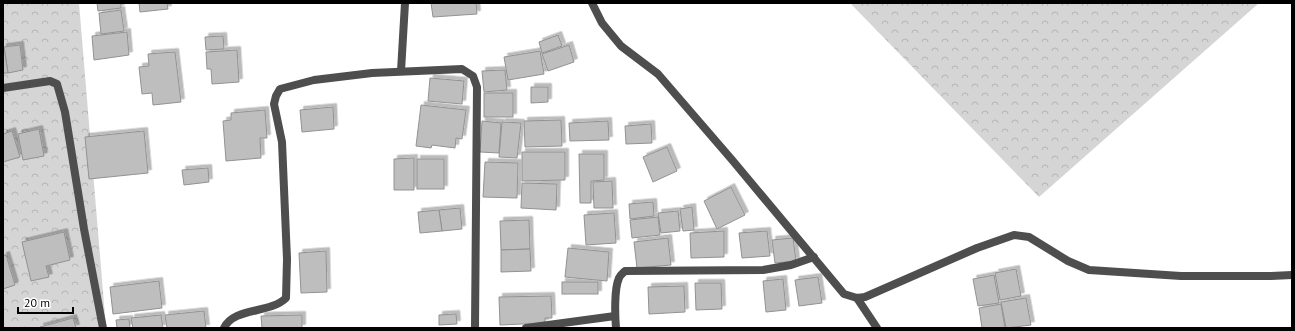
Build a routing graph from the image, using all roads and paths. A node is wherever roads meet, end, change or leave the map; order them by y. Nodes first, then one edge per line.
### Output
1 (406, 3) edge
2 (592, 3) edge
3 (401, 71) junction
4 (3, 88) edge
5 (814, 257) junction
6 (1292, 275) edge
7 (857, 298) junction
8 (615, 316) junction
9 (103, 328) edge
10 (224, 328) edge
11 (475, 328) edge
12 (526, 328) edge
13 (616, 328) edge
14 (876, 328) edge

1 - 3 street
2 - 5 street
3 - 10 street
3 - 11 street
4 - 9 street
5 - 7 street
5 - 8 street
6 - 7 street
7 - 14 street
8 - 12 street
8 - 13 street

